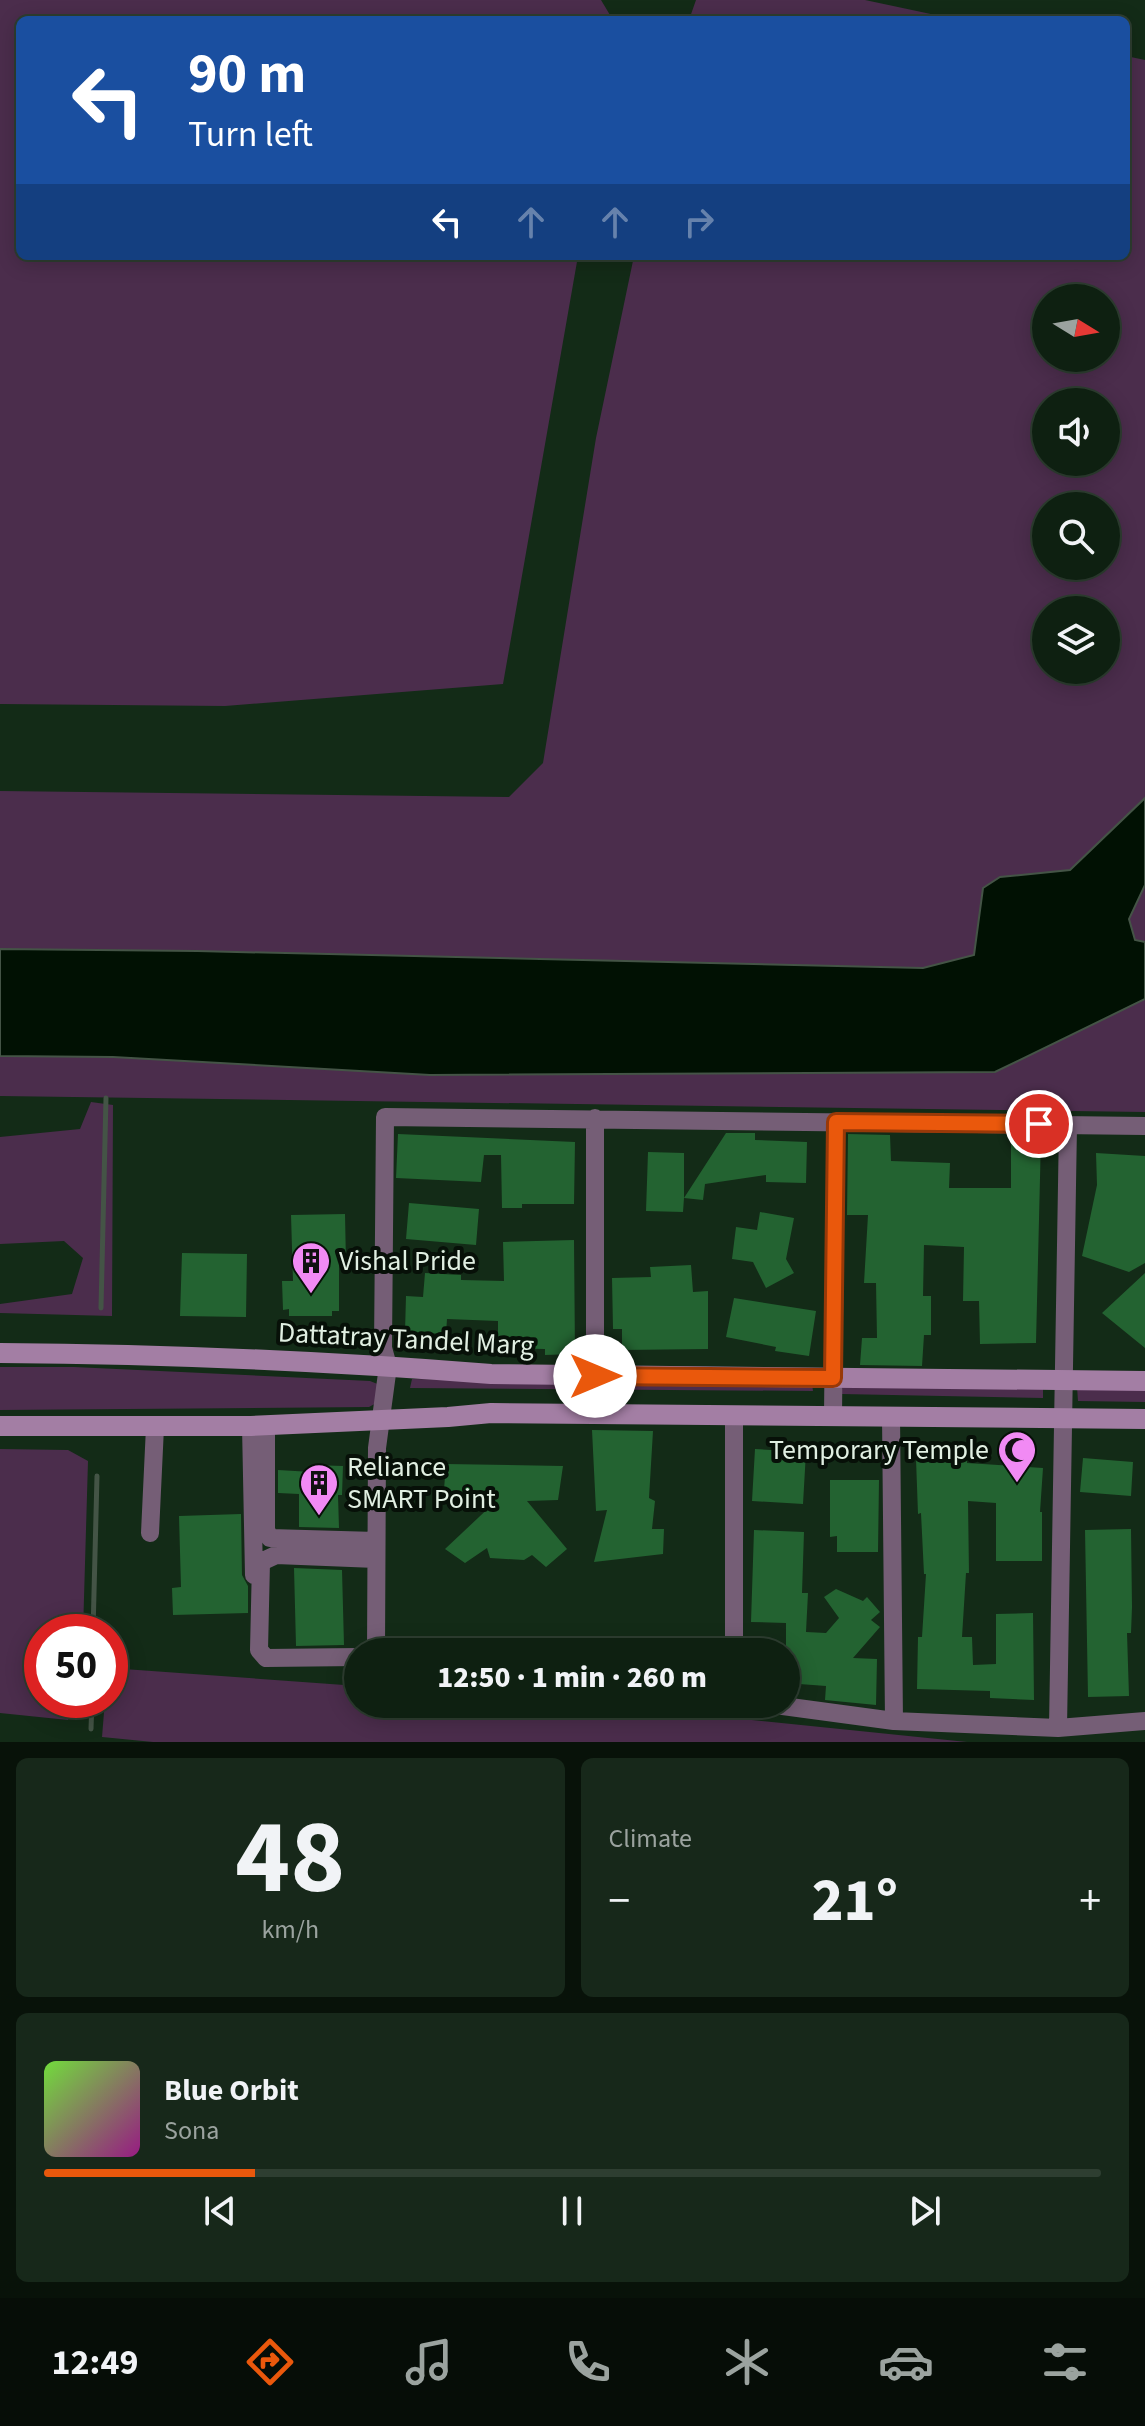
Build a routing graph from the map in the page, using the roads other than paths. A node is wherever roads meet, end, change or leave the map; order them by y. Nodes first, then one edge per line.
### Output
1 (595, 1118) junction
2 (836, 1122) junction
3 (1068, 1125) junction
4 (1145, 1126) edge
5 (0, 1353) edge
6 (388, 1366) junction
7 (595, 1376) junction
8 (833, 1378) junction
9 (1065, 1380) junction
10 (1145, 1381) edge
11 (734, 1415) junction
12 (833, 1416) junction
13 (891, 1416) junction
14 (1065, 1418) junction
15 (382, 1419) junction
16 (1145, 1419) edge
17 (0, 1426) edge
18 (258, 1426) junction
19 (155, 1427) junction
20 (150, 1533) dead end
21 (376, 1550) junction
22 (254, 1583) dead end
23 (376, 1638) edge
24 (734, 1638) edge
25 (344, 1657) edge
26 (800, 1708) edge
27 (894, 1721) junction
28 (1145, 1721) edge
29 (1058, 1728) junction

1 - 2 street
1 - 6 street
1 - 7 street
2 - 3 street
2 - 8 street
3 - 4 street
3 - 9 street
5 - 6 main road, Dattatray Tandel Marg
6 - 7 main road, Dattatray Tandel Marg
6 - 15 street
7 - 8 main road, Dattatray Tandel Marg
8 - 9 main road, Dattatray Tandel Marg
8 - 12 street
9 - 10 main road, Dattatray Tandel Marg
9 - 14 street
11 - 12 main road
11 - 15 main road
11 - 24 street
12 - 13 main road
13 - 14 main road
13 - 27 street
14 - 16 main road
14 - 29 street
15 - 18 main road
15 - 21 street
17 - 19 main road
18 - 19 main road
18 - 21 street
18 - 22 street
19 - 20 street
21 - 23 street
21 - 25 street
26 - 27 street
27 - 29 street
28 - 29 street

